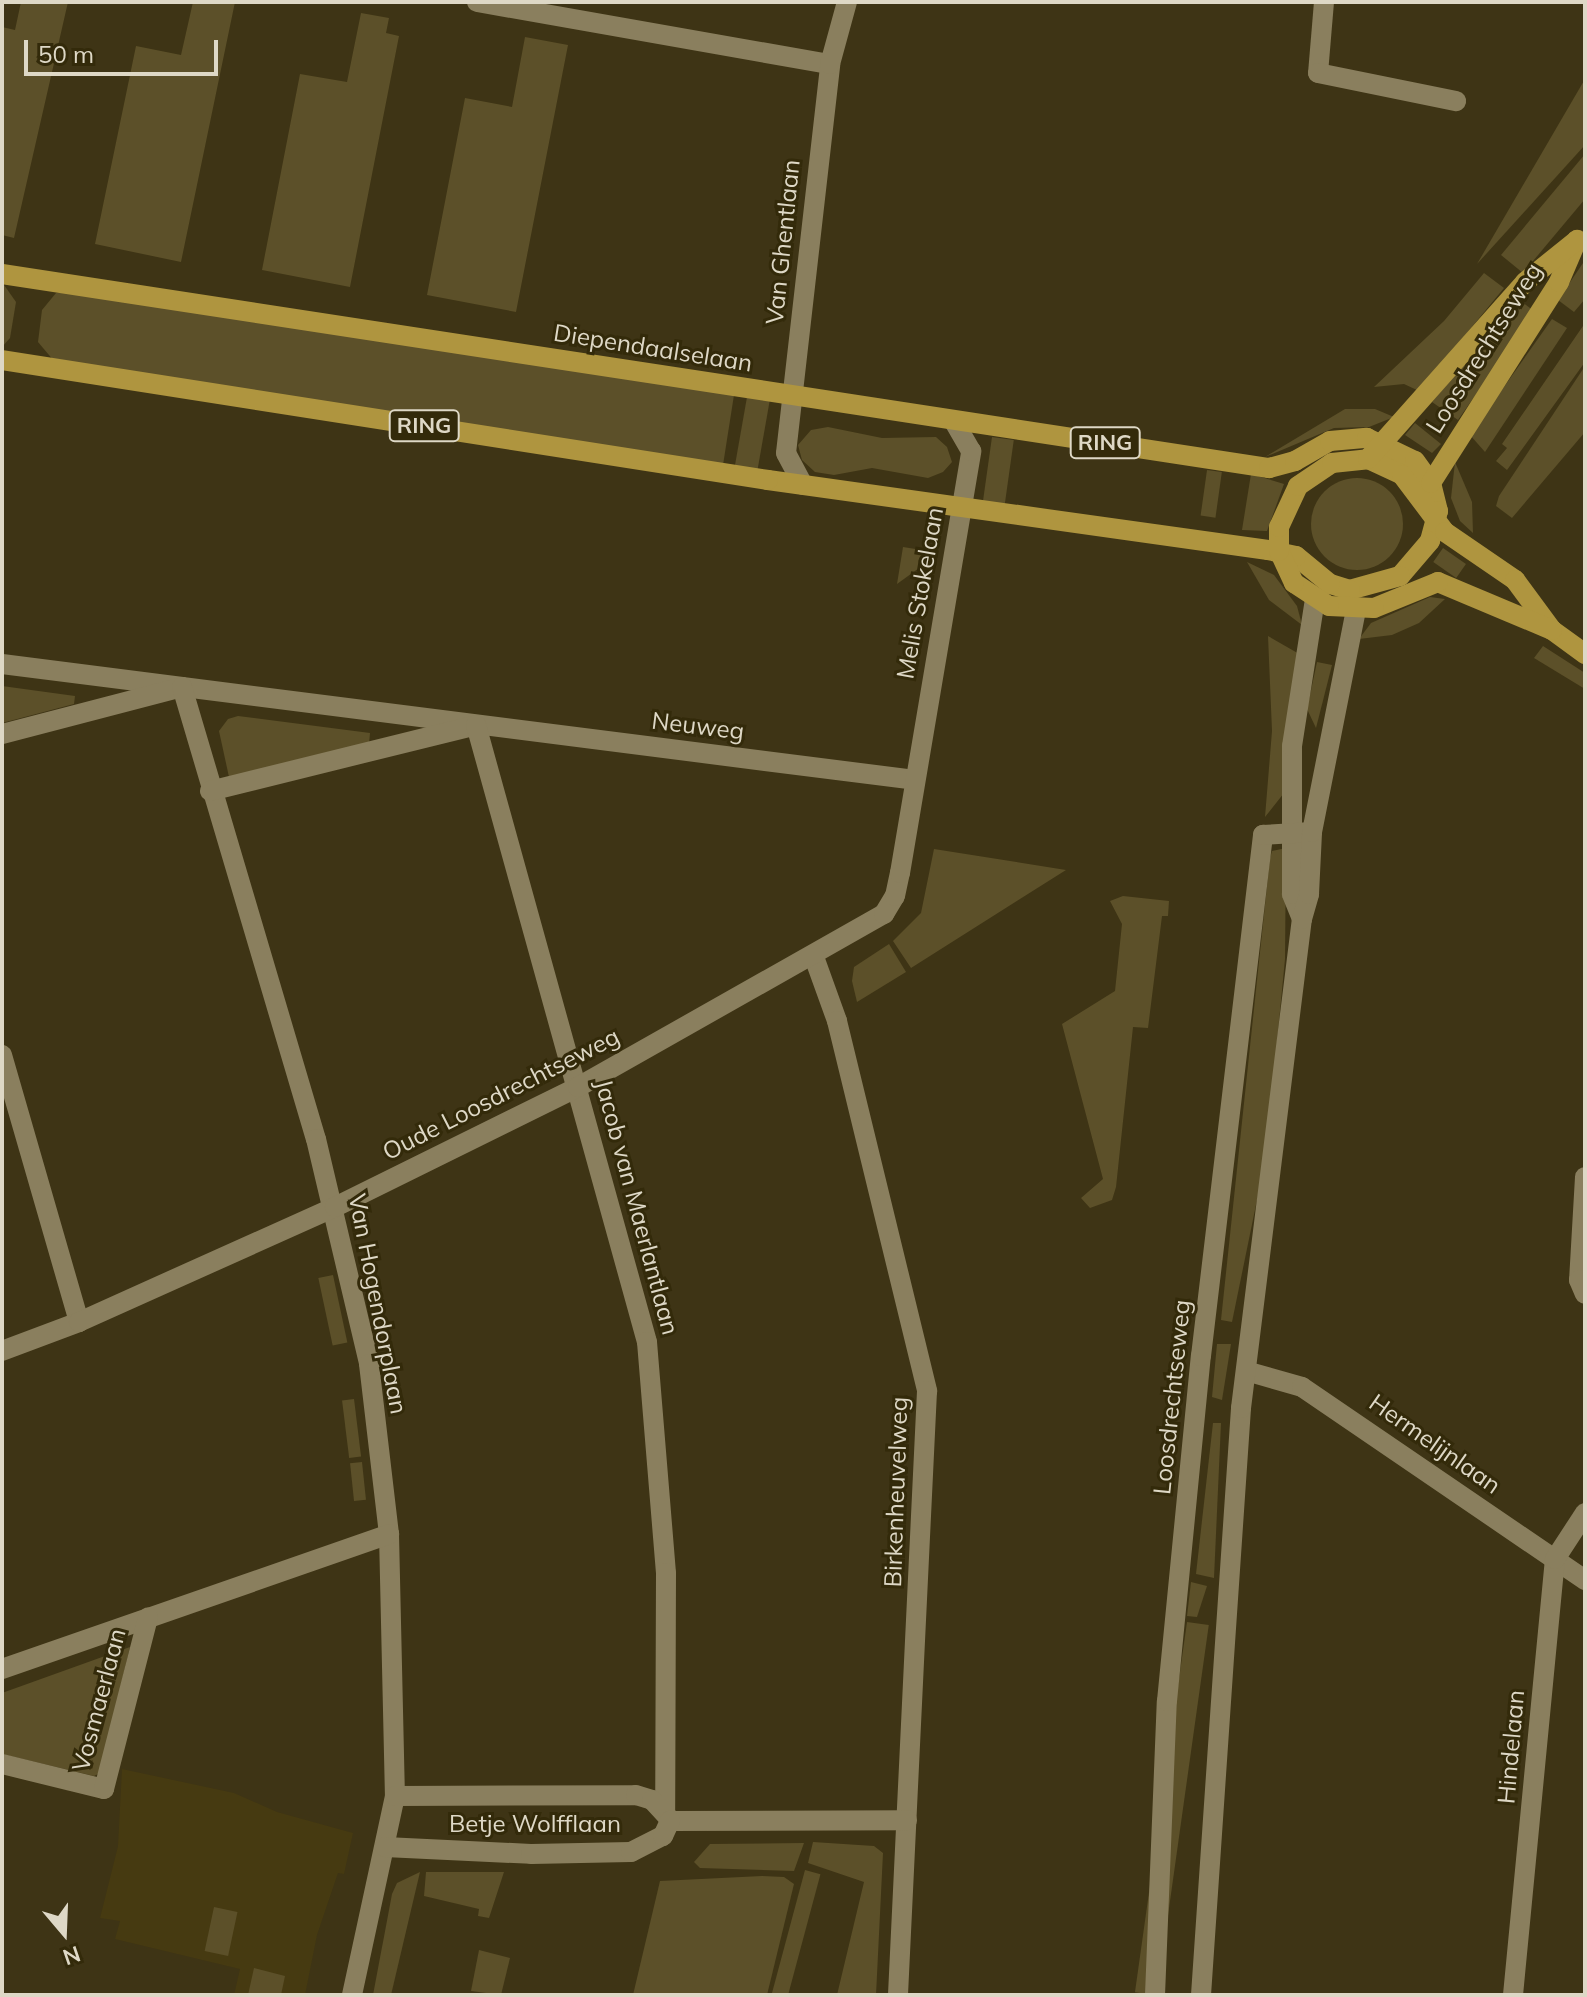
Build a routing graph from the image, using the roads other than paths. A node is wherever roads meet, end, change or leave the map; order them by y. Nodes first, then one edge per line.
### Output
1 (477, 2) edge
2 (847, 2) edge
3 (1324, 2) edge
4 (554, 9) edge
5 (830, 64) junction
6 (1456, 101) dead end
7 (1581, 234) edge
8 (2, 274) edge
9 (2, 360) edge
10 (792, 396) junction
11 (954, 421) junction
12 (1383, 442) junction
13 (1368, 459) junction
14 (1431, 483) junction
15 (803, 485) junction
16 (961, 509) junction
17 (1436, 523) junction
18 (1279, 551) junction
19 (1361, 589) junction
20 (1315, 599) junction
21 (1356, 610) junction
22 (1552, 630) junction
23 (1585, 654) edge
24 (2, 664) edge
25 (182, 687) junction
26 (476, 725) junction
27 (2, 734) edge
28 (915, 780) junction
29 (210, 791) junction
30 (1302, 832) junction
31 (814, 957) junction
32 (2, 1055) edge
33 (578, 1087) junction
34 (1585, 1177) edge
35 (335, 1207) junction
36 (1585, 1294) edge
37 (79, 1322) junction
38 (2, 1351) edge
39 (1246, 1371) junction
40 (1585, 1513) edge
41 (389, 1534) junction
42 (1555, 1559) junction
43 (1585, 1580) edge
44 (148, 1618) junction
45 (2, 1669) edge
46 (2, 1764) edge
47 (395, 1796) junction
48 (668, 1816) junction
49 (907, 1820) junction
50 (385, 1847) junction
51 (352, 1995) edge
52 (898, 1995) edge
53 (1155, 1995) edge
54 (1201, 1995) edge
55 (1513, 1995) edge

1 - 4 street
2 - 5 street, Van Ghentlaan
3 - 6 street
4 - 5 street
5 - 10 street, Van Ghentlaan
7 - 12 main road, Loosdrechtseweg
7 - 14 main road, Loosdrechtseweg
8 - 10 main road, Diependaalselaan / RING
9 - 15 main road, RING
10 - 11 main road, Diependaalselaan / RING
10 - 15 street, Van Ghentlaan
11 - 12 main road, Diependaalselaan / RING
11 - 16 street, Melis Stokelaan
12 - 13 main road, Loosdrechtseweg
12 - 14 main road
13 - 17 main road
13 - 18 main road
14 - 17 main road
15 - 16 main road, RING
16 - 18 main road, RING
16 - 28 street, Melis Stokelaan
17 - 19 main road
17 - 22 main road
18 - 19 main road, RING
18 - 20 main road
19 - 21 main road
20 - 21 main road
20 - 30 street
21 - 22 main road
21 - 30 street
22 - 23 main road
24 - 25 street, Neuweg
25 - 26 street, Neuweg
25 - 27 street, Neuweg
25 - 29 street, Van Hogendorplaan
26 - 28 street, Neuweg
26 - 29 street, Neuweg
26 - 33 street, Jacob van Maerlantlaan
28 - 31 street, Oude Loosdrechtseweg
29 - 35 street, Van Hogendorplaan
30 - 39 street
30 - 53 street, Loosdrechtseweg
31 - 33 street, Oude Loosdrechtseweg
31 - 49 street, Birkenheuvelweg
32 - 37 street
33 - 35 street, Oude Loosdrechtseweg
33 - 48 street, Jacob van Maerlantlaan
34 - 36 street
35 - 37 street, Oude Loosdrechtseweg
35 - 41 street, Van Hogendorplaan
37 - 38 street, Oude Loosdrechtseweg
39 - 42 street, Hermelijnlaan
39 - 54 street
40 - 42 street, Hindelaan
41 - 44 street, Vosmaerlaan
41 - 47 street, Van Hogendorplaan
42 - 43 street, Hermelijnlaan
42 - 55 street, Hindelaan
44 - 45 street, Vosmaerlaan
44 - 46 street, Vosmaerlaan
47 - 48 street, Betje Wolfflaan
47 - 50 street, Van Hogendorplaan
48 - 49 street, Betje Wolfflaan
48 - 50 street, Betje Wolfflaan
49 - 52 street, Birkenheuvelweg
50 - 51 street, Van Hogendorplaan

